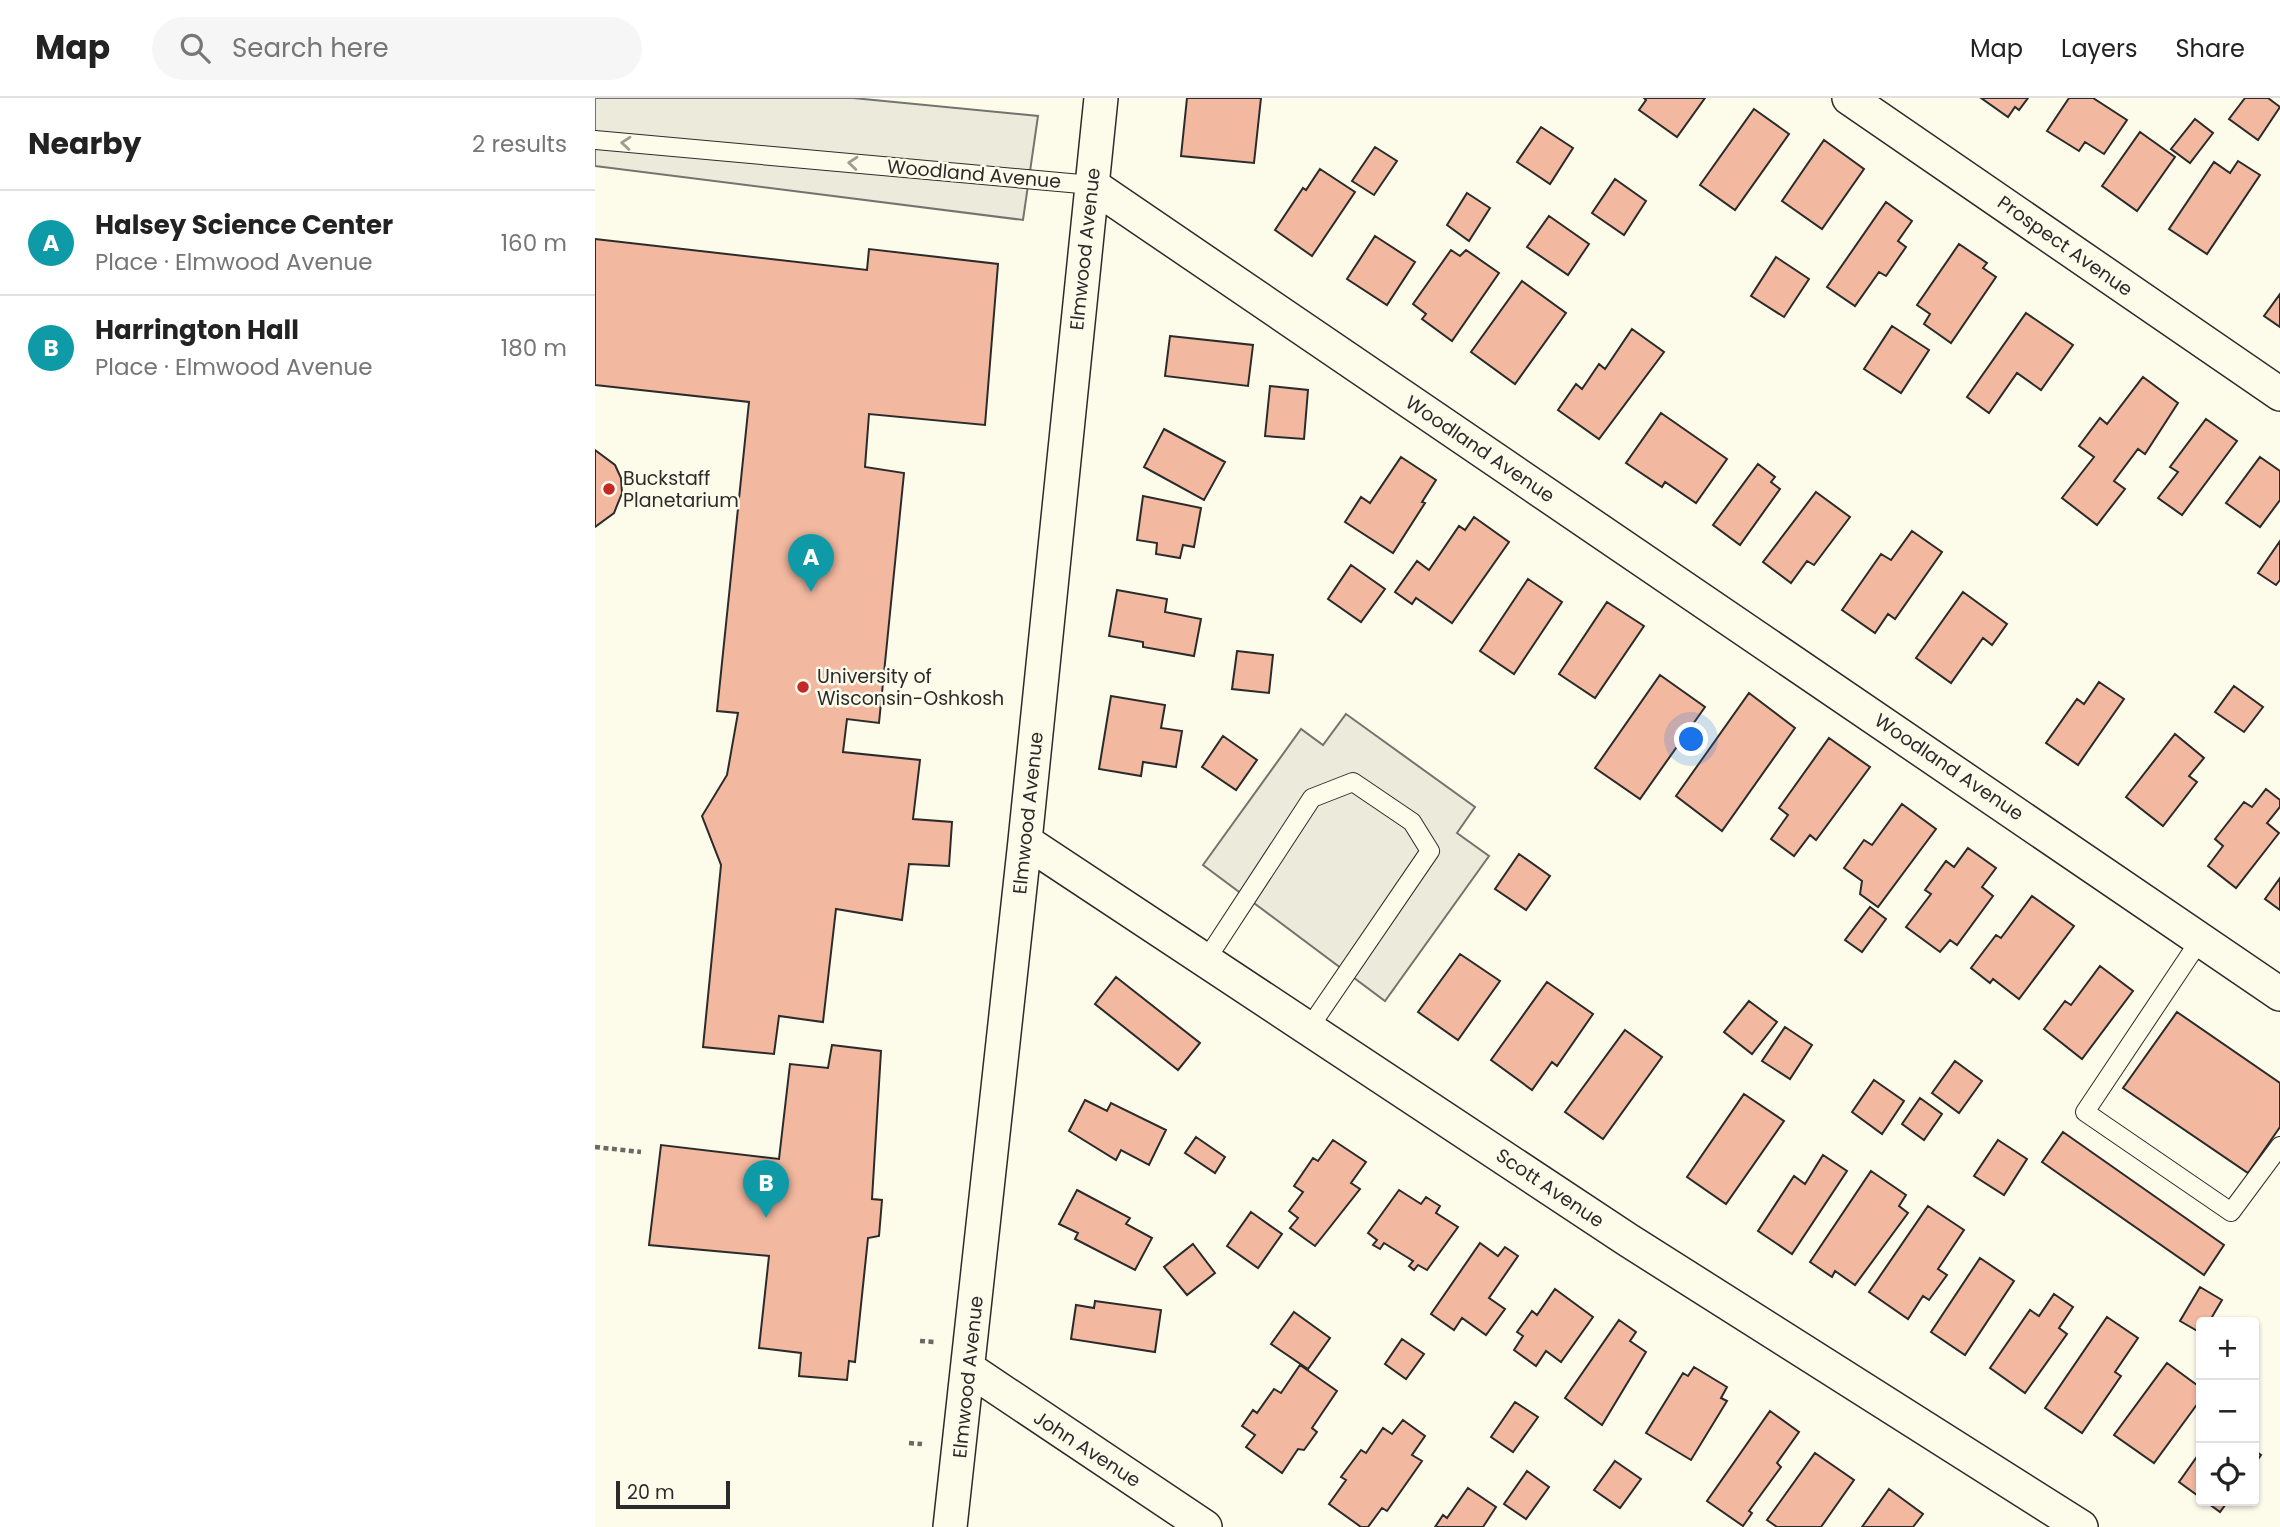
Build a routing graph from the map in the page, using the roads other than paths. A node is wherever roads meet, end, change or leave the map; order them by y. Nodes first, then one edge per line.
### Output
1 (1101, 98) edge
2 (1849, 98) edge
3 (595, 140) edge
4 (1092, 185) junction
5 (2280, 394) edge
6 (1025, 841) junction
7 (2200, 940) junction
8 (1206, 960) junction
9 (2280, 994) edge
10 (1309, 1028) junction
11 (2280, 1146) edge
12 (969, 1369) junction
13 (2073, 1525) edge
14 (950, 1527) edge
15 (1205, 1527) edge

1 - 4 street, Elmwood Avenue
2 - 5 street, Prospect Avenue
4 -> 3 lane, Woodland Avenue
4 - 6 street, Elmwood Avenue
4 - 7 street, Woodland Avenue
6 - 8 street, Scott Avenue
6 - 12 street, Elmwood Avenue
7 - 9 street, Woodland Avenue
7 - 11 lane
8 - 10 street, Scott Avenue
8 - 10 lane
10 - 13 street, Scott Avenue
12 - 14 street, Elmwood Avenue
12 - 15 street, John Avenue

